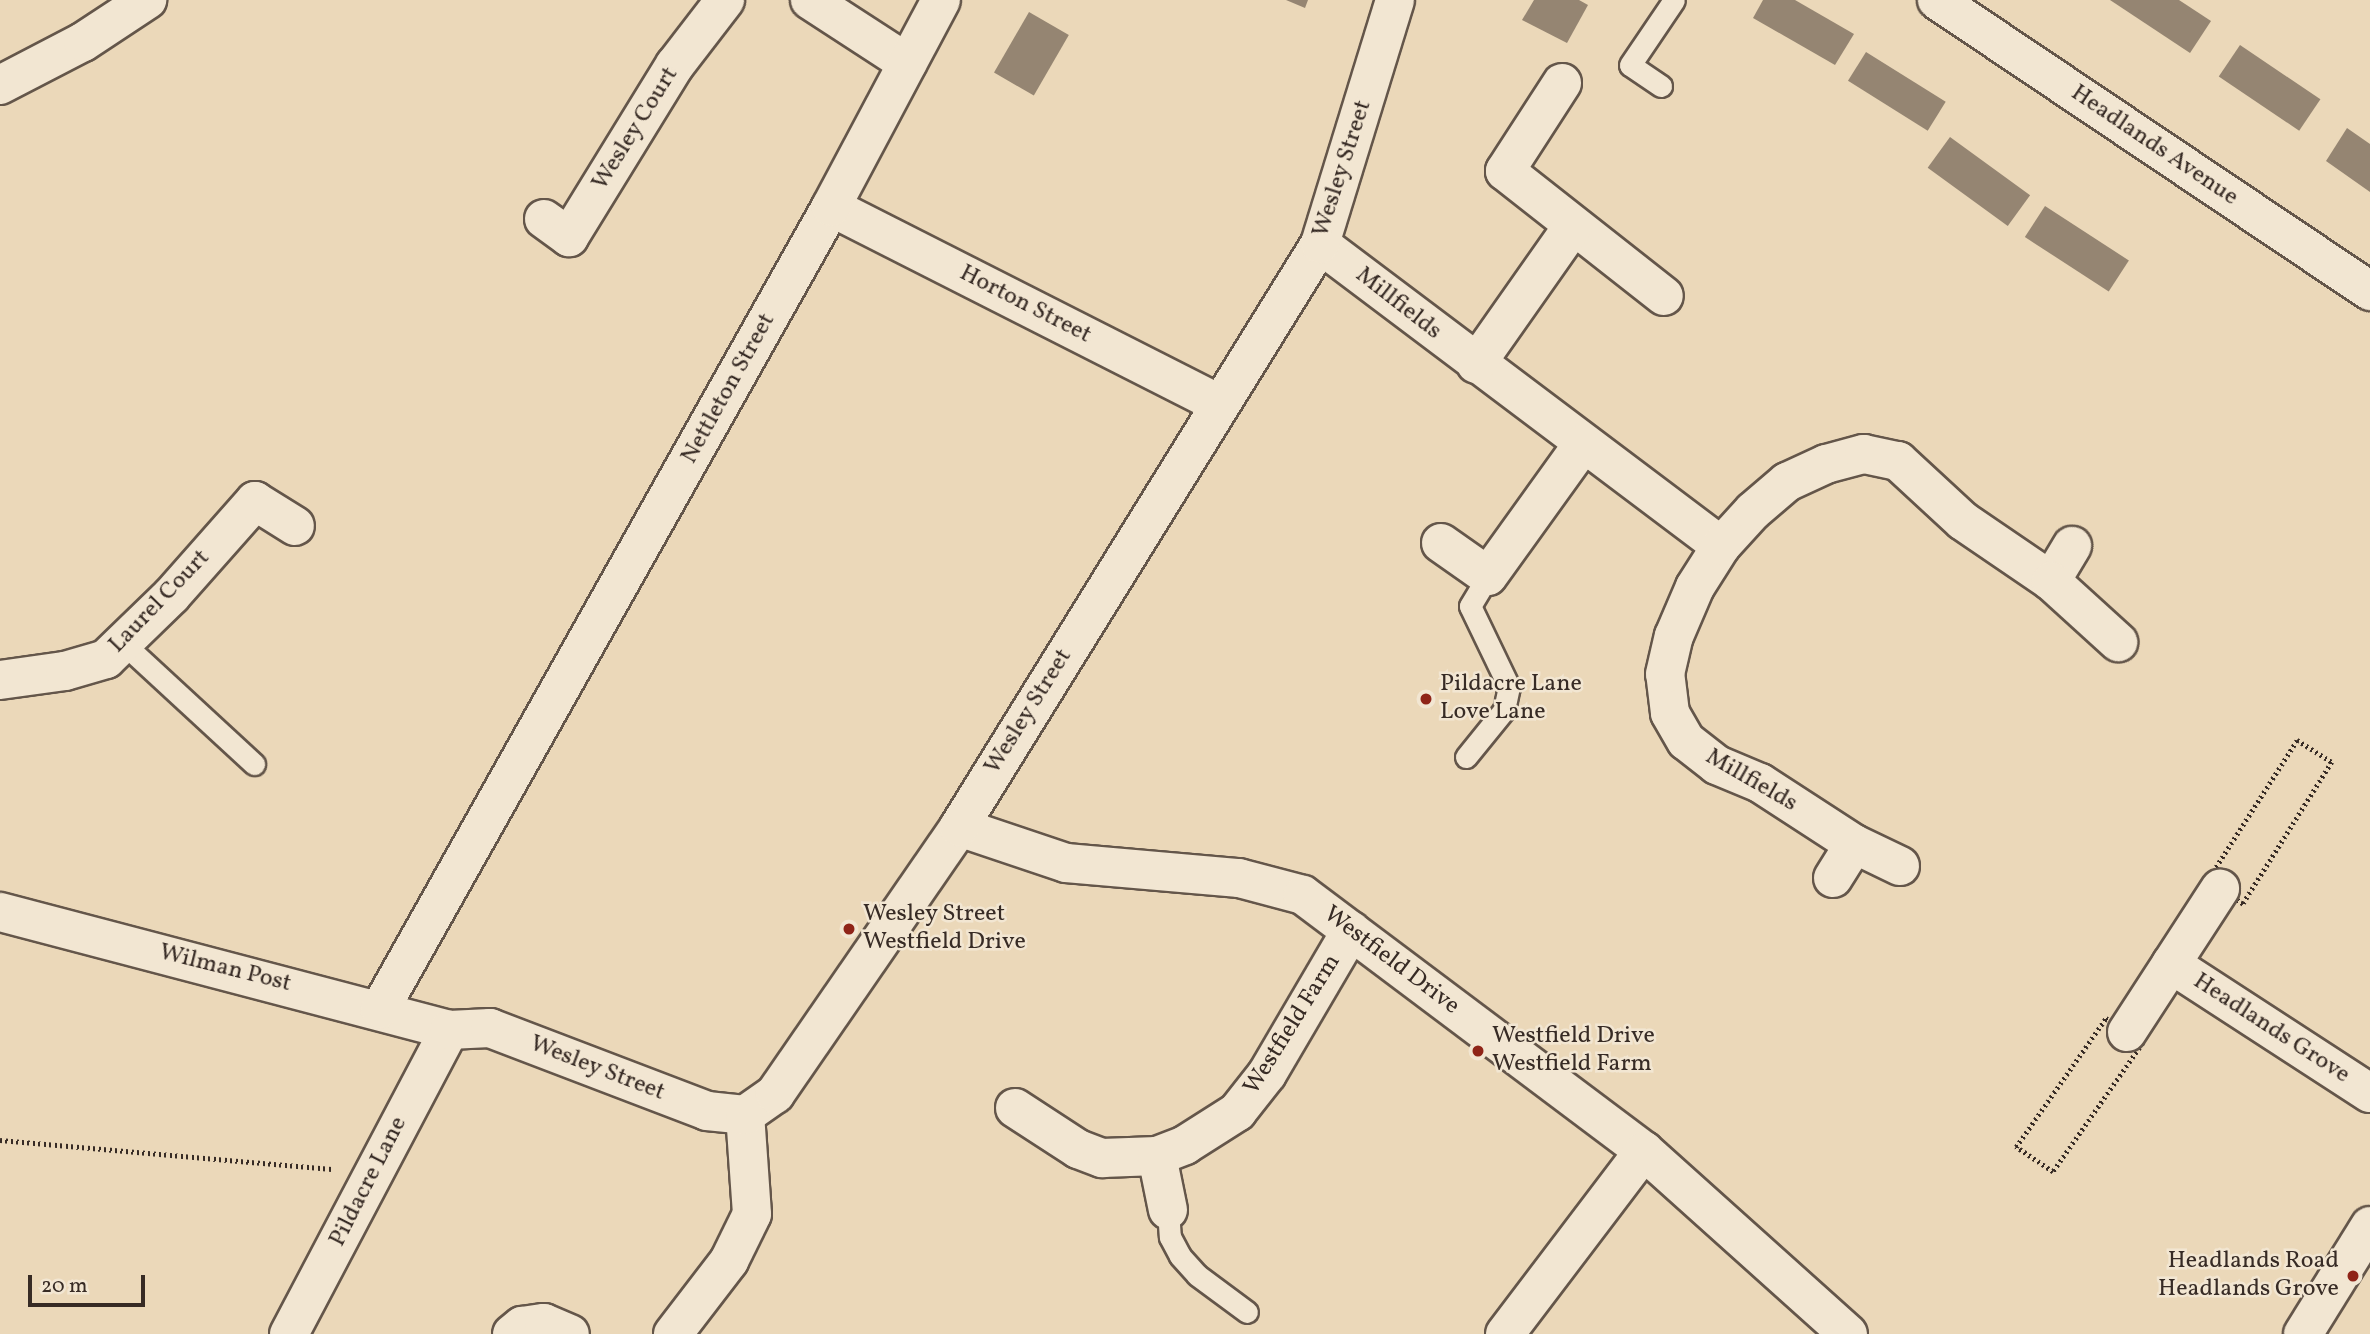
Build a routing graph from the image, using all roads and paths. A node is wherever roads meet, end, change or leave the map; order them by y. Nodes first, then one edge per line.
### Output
1 (147, 0) edge
2 (725, 0) edge
3 (810, 0) edge
4 (941, 0) edge
5 (1395, 0) edge
6 (1674, 0) edge
7 (1937, 0) edge
8 (907, 62) junction
9 (1562, 83) dead end
10 (0, 86) edge
11 (1661, 86) dead end
12 (831, 207) junction
13 (544, 219) dead end
14 (1573, 226) junction
15 (1320, 244) junction
16 (2370, 291) edge
17 (1664, 296) dead end
18 (1476, 363) junction
19 (1220, 404) junction
20 (1583, 444) junction
21 (295, 526) dead end
22 (1441, 543) dead end
23 (2072, 546) dead end
24 (1721, 547) junction
25 (1488, 576) junction
26 (2051, 581) junction
27 (2118, 642) dead end
28 (124, 644) junction
29 (0, 680) edge
30 (1465, 757) dead end
31 (254, 764) dead end
32 (959, 827) junction
33 (1854, 844) junction
34 (1900, 866) dead end
35 (1833, 878) dead end
36 (2220, 889) junction
37 (0, 912) edge
38 (1351, 931) junction
39 (2171, 964) junction
40 (380, 1009) junction
41 (449, 1030) junction
42 (2127, 1032) junction
43 (2370, 1093) edge
44 (1016, 1108) dead end
45 (745, 1115) junction
46 (0, 1140) edge
47 (1644, 1151) junction
48 (1157, 1156) junction
49 (375, 1173) junction
50 (1168, 1210) joint
51 (2370, 1226) edge
52 (1247, 1311) dead end
53 (289, 1334) edge
54 (512, 1334) edge
55 (570, 1334) edge
56 (673, 1334) edge
57 (1505, 1334) edge
58 (1848, 1334) edge
59 (2303, 1334) edge

1 - 10 street
2 - 13 street, Wesley Court
3 - 8 street
4 - 8 street, Nettleton Street
5 - 15 street, Wesley Street
6 - 11 lane
7 - 16 street, Headlands Avenue
8 - 12 street, Nettleton Street
9 - 14 street
12 - 19 street, Horton Street
12 - 40 street, Nettleton Street
14 - 17 street
14 - 18 street
15 - 18 street, Millfields
15 - 19 street, Wesley Street
18 - 20 street, Millfields
19 - 32 street, Wesley Street
20 - 24 street, Millfields
20 - 25 street
21 - 28 street, Laurel Court
22 - 25 street
23 - 26 street
24 - 26 street, Millfields
24 - 33 street, Millfields
25 - 30 lane
26 - 27 street, Millfields
28 - 29 street, Laurel Court
28 - 31 lane
32 - 38 street, Westfield Drive
32 - 45 street, Wesley Street
33 - 34 street, Millfields
33 - 35 street
36 - 36 path
36 - 39 street, Headlands Grove
37 - 40 street, Wilman Post
38 - 47 street, Westfield Drive
38 - 48 street, Westfield Farm
39 - 42 street, Headlands Grove
39 - 43 street, Headlands Grove
40 - 41 street, Wilman Post
41 - 45 street, Wesley Street
41 - 49 street, Pildacre Lane
42 - 42 path
44 - 48 street, Westfield Farm
45 - 56 street
46 - 49 path
47 - 57 street
47 - 58 street, Westfield Drive
48 - 50 street
49 - 53 street, Pildacre Lane
50 - 52 lane
51 - 59 street
54 - 55 street

